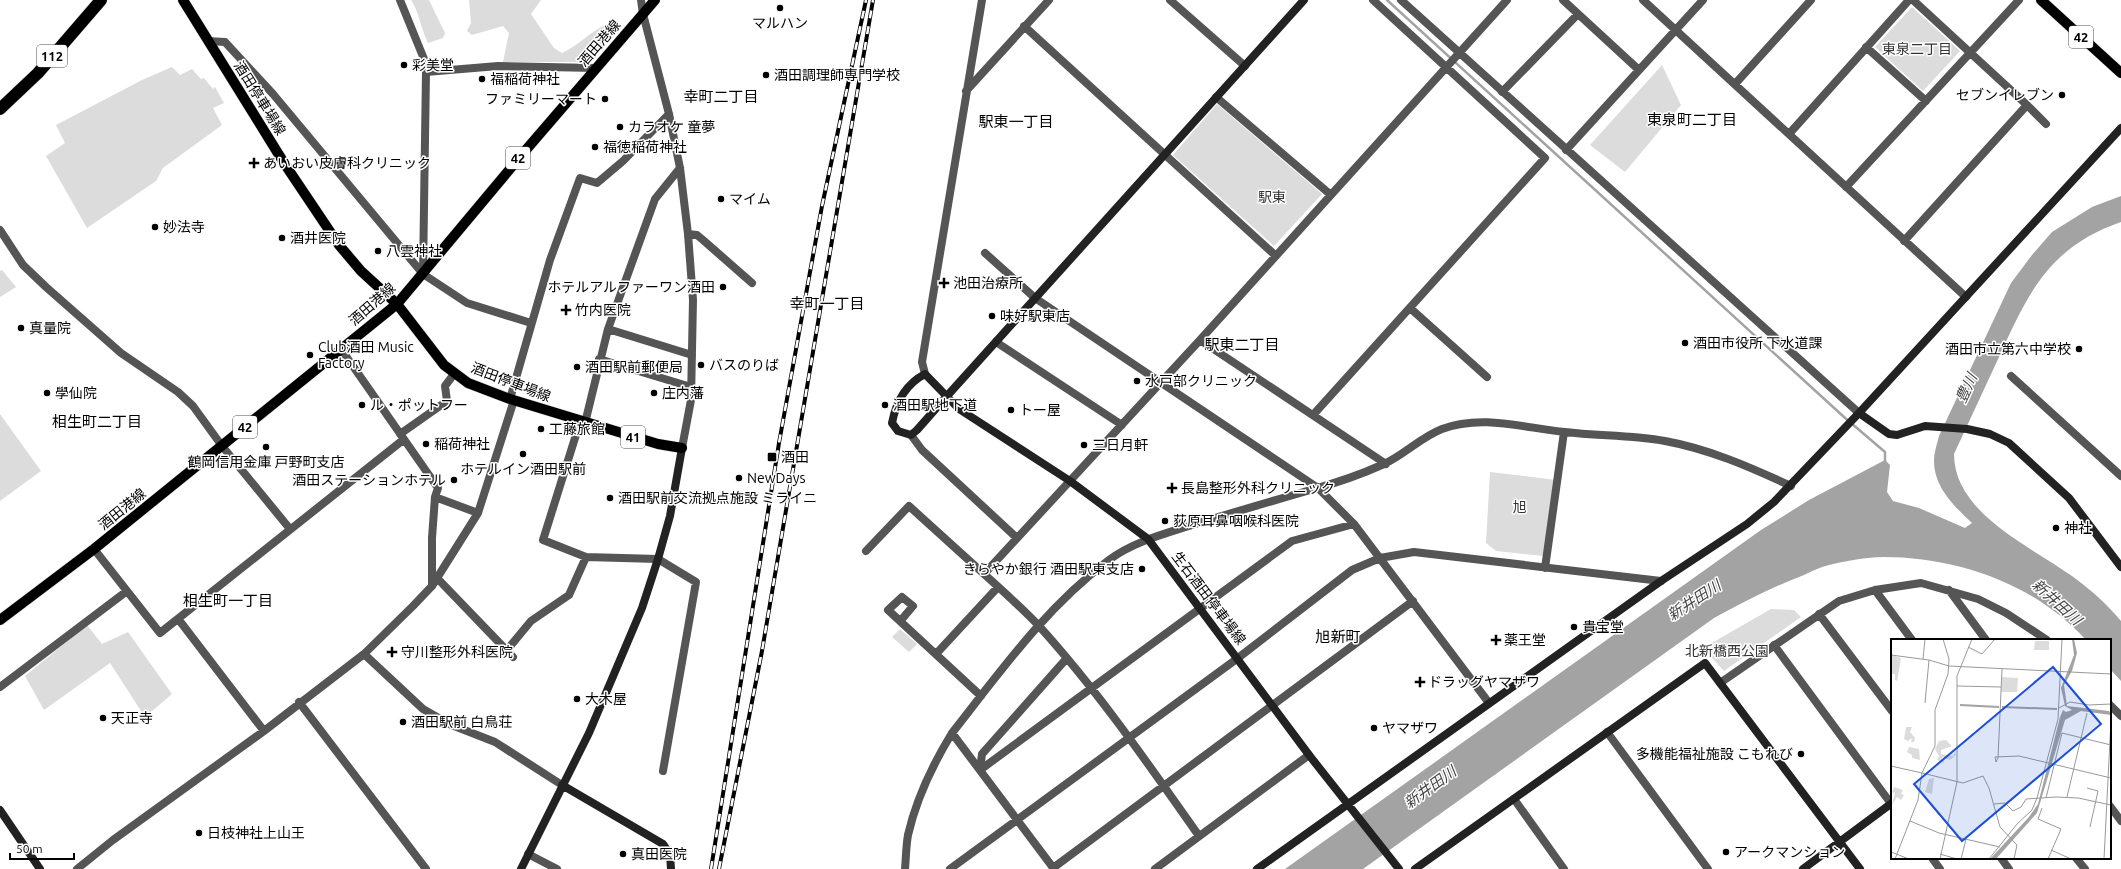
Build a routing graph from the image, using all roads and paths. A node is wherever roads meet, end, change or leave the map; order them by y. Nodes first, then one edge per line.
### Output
1 (101, 0) edge
2 (182, 0) edge
3 (400, 0) edge
4 (641, 0) edge
5 (655, 0) edge
6 (982, 0) edge
7 (1048, 0) edge
8 (1170, 0) edge
9 (1304, 0) edge
10 (1373, 0) edge
11 (1401, 0) edge
12 (1507, 0) edge
13 (1563, 0) edge
14 (1643, 0) edge
15 (1704, 0) edge
16 (1811, 0) edge
17 (1909, 0) edge
18 (1913, 0) edge
19 (2019, 0) edge
20 (2041, 0) edge
21 (1410, 3) edge
22 (643, 14) junction
23 (1578, 14) junction
24 (1024, 26) junction
25 (1676, 30) junction
26 (208, 41) junction
27 (1866, 48) junction
28 (1459, 53) junction
29 (1971, 54) junction
30 (1245, 66) junction
31 (1447, 67) junction
32 (596, 68) junction
33 (1639, 70) junction
34 (426, 72) junction
35 (2121, 73) edge
36 (1735, 84) junction
37 (966, 91) junction
38 (1502, 92) junction
39 (1216, 97) junction
40 (1926, 101) junction
41 (2027, 105) junction
42 (0, 109) edge
43 (669, 114) junction
44 (2046, 124) dead end
45 (2121, 128) edge
46 (1789, 134) junction
47 (1566, 150) junction
48 (1164, 155) junction
49 (680, 168) junction
50 (1846, 187) junction
51 (1331, 195) junction
52 (0, 230) edge
53 (688, 234) junction
54 (1904, 241) junction
55 (985, 253) dead end
56 (1276, 256) junction
57 (423, 274) junction
58 (752, 283) dead end
59 (1966, 297) junction
60 (1035, 298) junction
61 (397, 304) junction
62 (1410, 308) junction
63 (531, 323) junction
64 (608, 329) junction
65 (1200, 340) junction
66 (996, 342) junction
67 (341, 349) junction
68 (692, 355) junction
69 (599, 359) junction
70 (454, 374) junction
71 (925, 374) junction
72 (2011, 376) dead end
73 (1487, 377) dead end
74 (1161, 382) junction
75 (691, 387) junction
76 (947, 396) junction
77 (512, 400) junction
78 (1860, 413) junction
79 (1313, 415) junction
80 (583, 422) junction
81 (1122, 425) junction
82 (1564, 432) junction
83 (911, 435) junction
84 (402, 437) junction
85 (222, 446) junction
86 (682, 448) junction
87 (1386, 464) junction
88 (2121, 476) edge
89 (1070, 481) junction
90 (1791, 486) junction
91 (1318, 488) junction
92 (435, 497) junction
93 (478, 513) junction
94 (1354, 524) junction
95 (290, 529) junction
96 (1017, 538) junction
97 (1148, 539) junction
98 (94, 549) junction
99 (866, 551) dead end
100 (586, 557) junction
101 (1380, 558) junction
102 (658, 559) junction
103 (2121, 567) edge
104 (1545, 568) junction
105 (984, 574) junction
106 (437, 578) junction
107 (1661, 581) junction
108 (432, 586) junction
109 (998, 587) junction
110 (1876, 590) junction
111 (1949, 590) junction
112 (127, 591) junction
113 (1412, 601) junction
114 (1200, 608) junction
115 (1819, 614) junction
116 (0, 620) edge
117 (179, 620) junction
118 (902, 623) dead end
119 (1038, 625) junction
120 (1911, 639) edge
121 (1985, 639) edge
122 (2046, 639) edge
123 (1774, 645) junction
124 (507, 650) junction
125 (364, 654) junction
126 (936, 654) junction
127 (513, 656) dead end
128 (1067, 658) junction
129 (1238, 658) junction
130 (1720, 683) junction
131 (0, 687) edge
132 (1091, 689) junction
133 (982, 696) junction
134 (299, 702) junction
135 (1489, 703) junction
136 (1273, 705) junction
137 (2111, 706) edge
138 (1891, 710) edge
139 (2121, 716) edge
140 (264, 731) junction
141 (1607, 732) junction
142 (952, 733) junction
143 (1128, 738) junction
144 (1309, 755) junction
145 (980, 770) junction
146 (663, 771) dead end
147 (562, 785) junction
148 (1164, 787) junction
149 (1514, 799) junction
150 (1347, 803) junction
151 (1891, 803) edge
152 (1891, 805) edge
153 (2111, 807) edge
154 (0, 810) edge
155 (1017, 820) junction
156 (2121, 821) edge
157 (1199, 836) junction
158 (1840, 842) junction
159 (528, 854) junction
160 (1933, 859) edge
161 (2002, 859) edge
162 (2077, 859) edge
163 (670, 868) edge
164 (1054, 868) edge
165 (1398, 868) edge
166 (40, 869) edge
167 (77, 869) edge
168 (426, 869) edge
169 (521, 869) edge
170 (558, 869) edge
171 (905, 869) edge
172 (950, 869) edge
173 (1155, 869) edge
174 (1257, 869) edge
175 (1415, 869) edge
176 (1564, 869) edge
177 (1708, 869) edge
178 (1803, 869) edge
179 (1860, 869) edge
180 (1940, 869) edge
181 (2009, 869) edge
182 (2085, 869) edge

1 - 42 highway, 112
2 - 26 main road, 酒田停車場線 / 41
3 - 34 street
4 - 22 street
5 - 22 main road, 酒田港線 / 42
6 - 37 street
7 - 24 street
8 - 30 street
9 - 30 street
10 - 31 street
11 - 21 street
12 - 28 street
13 - 23 street
14 - 25 street
15 - 25 street
16 - 36 street
17 - 27 street
18 - 29 street
19 - 29 street
20 - 35 main road, 42
21 - 28 street
22 - 32 main road, 酒田港線 / 42
22 - 43 street
23 - 33 street
23 - 38 street
24 - 37 street
24 - 48 street
25 - 33 street
25 - 36 street
26 - 57 street
26 - 61 main road, 酒田停車場線 / 41
27 - 40 street
27 - 46 street
28 - 31 street
28 - 38 street
29 - 40 street
29 - 41 street
30 - 39 street
31 - 51 street
31 - 62 street
32 - 34 street
32 - 57 main road, 酒田港線 / 42
33 - 47 street
34 - 57 street
36 - 46 street
37 - 71 street
38 - 47 street
39 - 48 street
39 - 51 street
40 - 50 street
41 - 44 street
41 - 54 street
43 - 49 street
43 - 63 street
45 - 59 street
46 - 50 street
47 - 78 street
48 - 56 street
48 - 60 street
49 - 53 street
49 - 64 street
50 - 54 street
51 - 56 street
52 - 85 street
53 - 58 street
53 - 68 street
54 - 59 street
55 - 60 street
56 - 65 street
57 - 61 main road, 酒田港線 / 42
57 - 63 street
59 - 78 street
60 - 66 street
60 - 74 street
61 - 67 main road, 酒田港線 / 42
61 - 70 main road, 酒田停車場線 / 41
62 - 73 street
62 - 79 street
63 - 77 street
64 - 68 street
64 - 69 street
65 - 74 street
65 - 79 street
66 - 76 street
66 - 81 street
67 - 84 street
67 - 85 main road, 酒田港線 / 42
68 - 75 street
69 - 75 street
69 - 80 street
70 - 77 main road, 酒田停車場線 / 41
70 - 84 street
71 - 76 street, 生石酒田停車場線
71 - 83 street
72 - 88 street
74 - 81 street
74 - 91 street
75 - 86 street
76 - 83 street
76 - 89 street, 生石酒田停車場線
77 - 80 main road, 酒田停車場線 / 41
77 - 93 street
78 - 90 street
78 - 103 street
79 - 87 street
80 - 86 main road, 酒田停車場線 / 41
80 - 100 street
81 - 89 street
82 - 87 street
82 - 90 street
82 - 104 street
83 - 96 street
84 - 92 street
84 - 95 street
85 - 95 street
85 - 98 main road, 酒田港線 / 42
86 - 102 street
87 - 91 street
89 - 96 street
89 - 97 street, 生石酒田停車場線
90 - 107 street
91 - 94 street
91 - 97 street
92 - 93 street
92 - 108 street
93 - 106 street
94 - 101 street
94 - 114 street
95 - 117 street
96 - 105 street
97 - 114 street, 生石酒田停車場線
97 - 119 street
98 - 112 street
98 - 116 main road, 酒田港線 / 42
99 - 105 street
100 - 102 street
100 - 124 street
101 - 104 street
101 - 113 street
101 - 129 street
102 - 146 street
102 - 147 street
104 - 107 street
105 - 109 street
106 - 108 street
106 - 124 street
107 - 135 street
108 - 125 street
109 - 119 street
109 - 126 street
110 - 111 street
110 - 115 street
110 - 120 street
111 - 121 street
111 - 122 street
112 - 117 street
112 - 131 street
113 - 135 street
113 - 136 street
114 - 129 street, 生石酒田停車場線
114 - 132 street
115 - 123 street
115 - 138 street
117 - 140 street
118 - 126 street
119 - 128 street
119 - 133 street
123 - 130 street
123 - 151 street
124 - 127 street
125 - 134 street
125 - 147 street
126 - 133 street
128 - 132 street
128 - 145 street
129 - 136 street, 生石酒田停車場線
129 - 143 street
130 - 141 street
130 - 158 street
132 - 143 street
132 - 145 street
133 - 142 street
134 - 140 street
134 - 168 street
135 - 150 street
136 - 144 street, 生石酒田停車場線
136 - 148 street
137 - 139 street
140 - 167 street
141 - 149 street
141 - 177 street
142 - 145 street
142 - 171 street
143 - 148 street
143 - 155 street
144 - 150 street, 生石酒田停車場線
144 - 157 street
145 - 155 street
147 - 159 street
147 - 163 street
148 - 157 street
148 - 164 street
149 - 175 street
149 - 176 street
150 - 165 street, 生石酒田停車場線
150 - 174 street
152 - 158 street
153 - 156 street
154 - 166 street
155 - 164 street
155 - 172 street
157 - 173 street
158 - 178 street
158 - 179 street
159 - 169 street
159 - 170 street
160 - 180 street
161 - 181 street
162 - 182 street

